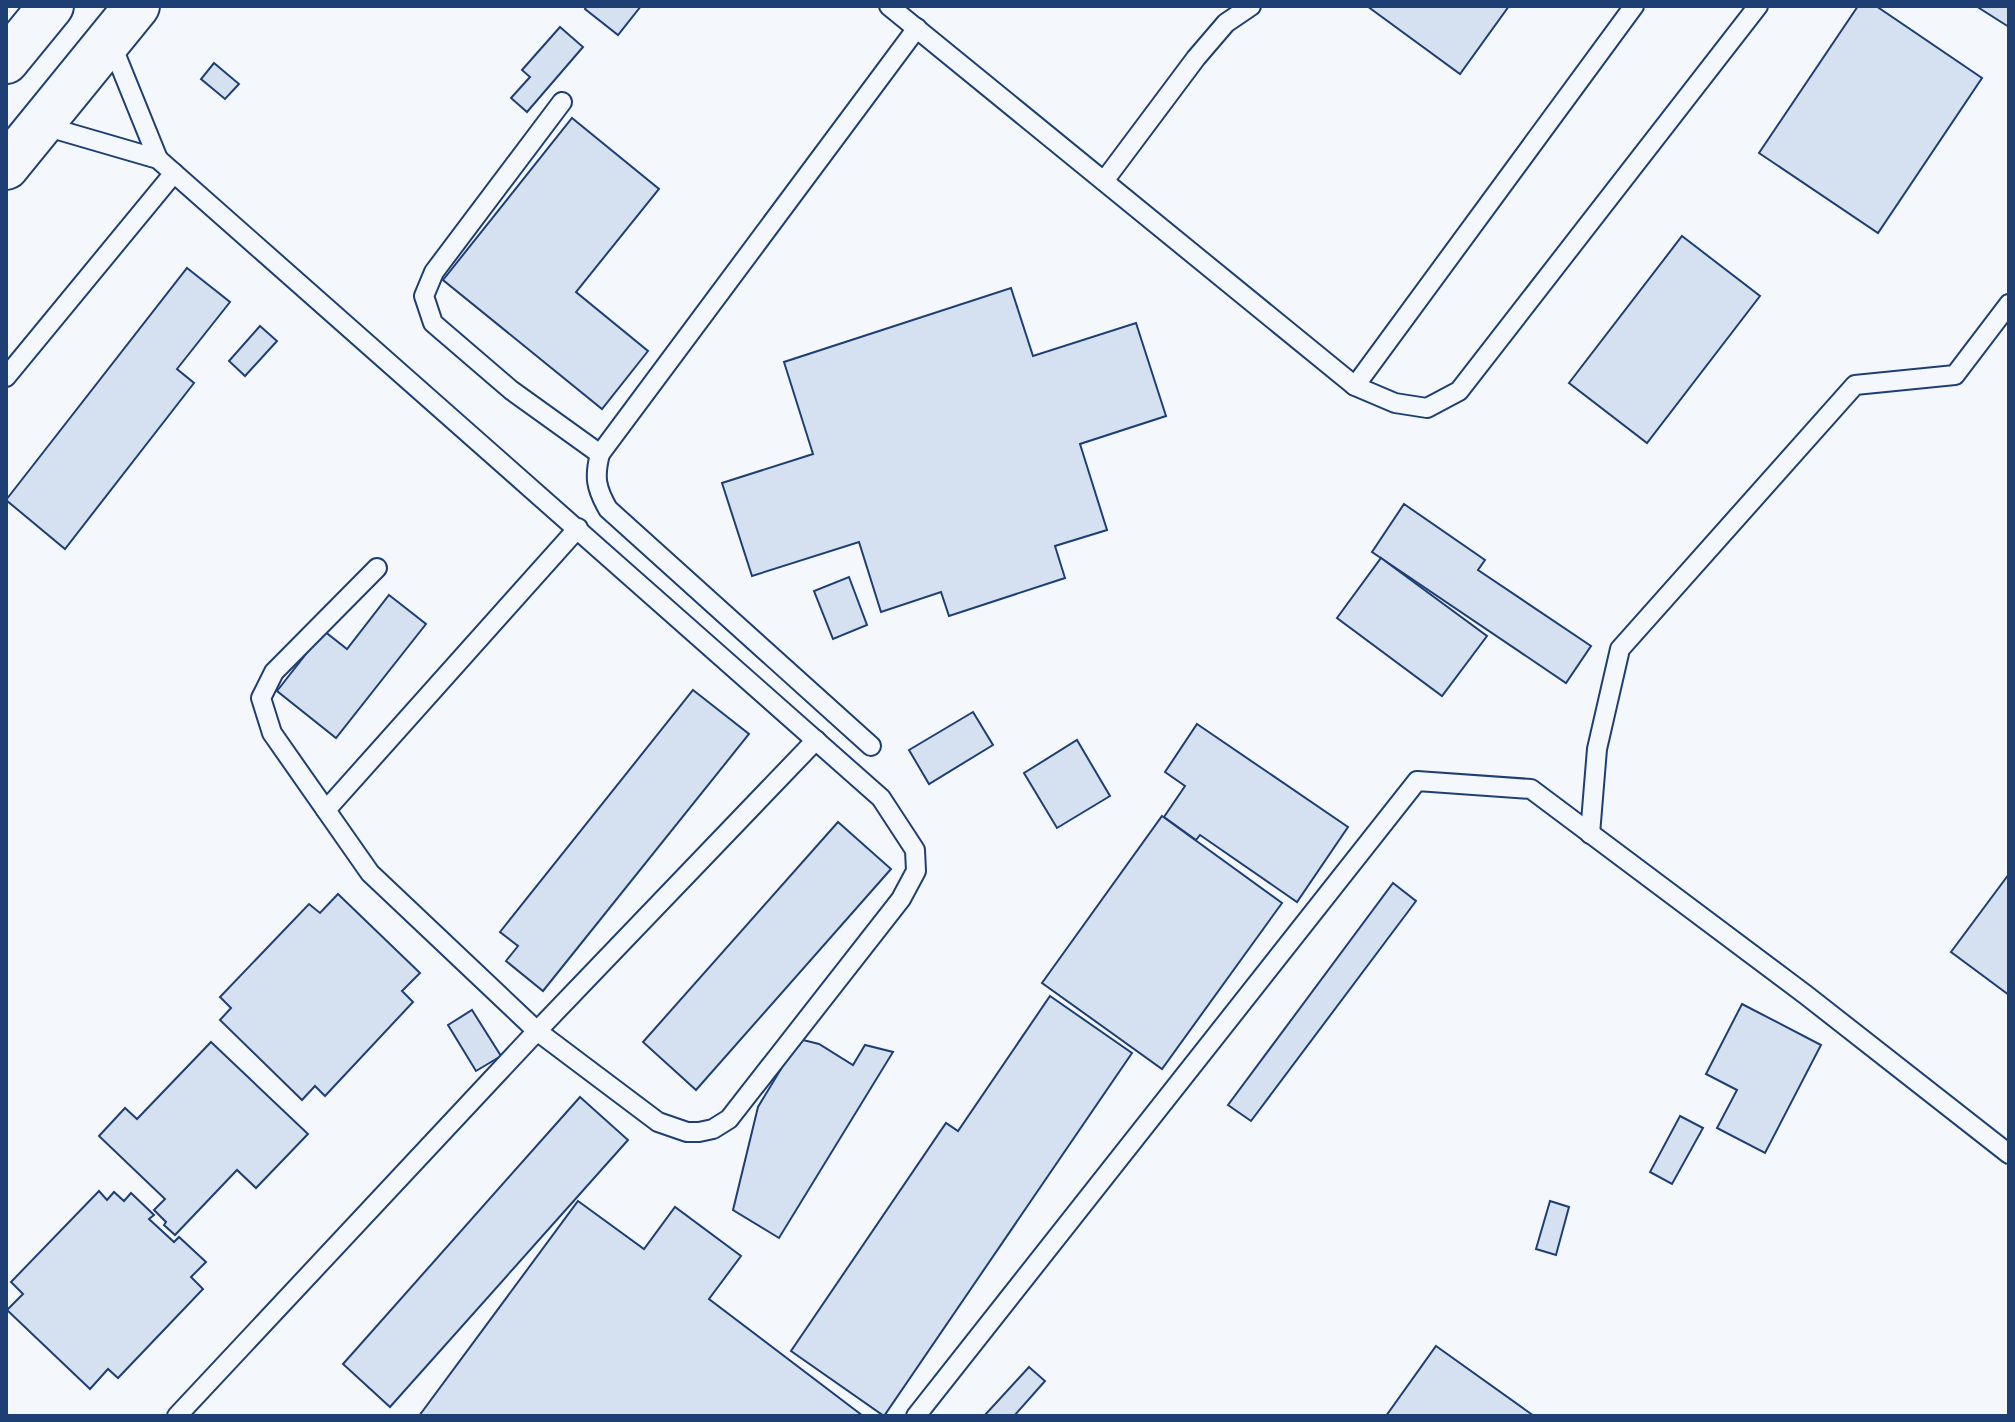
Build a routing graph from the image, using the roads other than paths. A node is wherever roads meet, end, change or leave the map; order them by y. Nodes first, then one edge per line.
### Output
1 (51, 6) edge
2 (137, 6) edge
3 (889, 6) edge
4 (1251, 6) edge
5 (1634, 6) edge
6 (1758, 6) edge
7 (917, 28) junction
8 (110, 40) junction
9 (6, 61) edge
10 (562, 102) dead end
11 (41, 125) junction
12 (158, 159) junction
13 (6, 167) edge
14 (174, 173) junction
15 (1104, 181) junction
16 (2009, 304) edge
17 (6, 377) edge
18 (1355, 386) junction
19 (600, 454) junction
20 (578, 528) junction
21 (377, 568) dead end
22 (816, 740) junction
23 (871, 746) dead end
24 (326, 810) junction
25 (1590, 834) junction
26 (537, 1031) junction
27 (2009, 1154) edge
28 (177, 1416) edge
29 (916, 1416) edge

1 - 9 main road
2 - 8 main road
3 - 7 lane
4 - 15 lane
5 - 18 lane
6 - 18 lane
7 - 15 lane
7 - 19 lane
8 - 11 main road
8 - 12 lane
10 - 19 lane
11 - 12 lane
11 - 13 main road
12 - 14 lane
14 - 17 lane
14 - 20 lane
15 - 18 lane
16 - 25 lane
19 - 23 lane
20 - 22 lane
20 - 24 lane
21 - 24 lane
22 - 26 lane
22 - 26 lane
24 - 26 lane
25 - 27 lane
25 - 29 lane
26 - 28 lane

